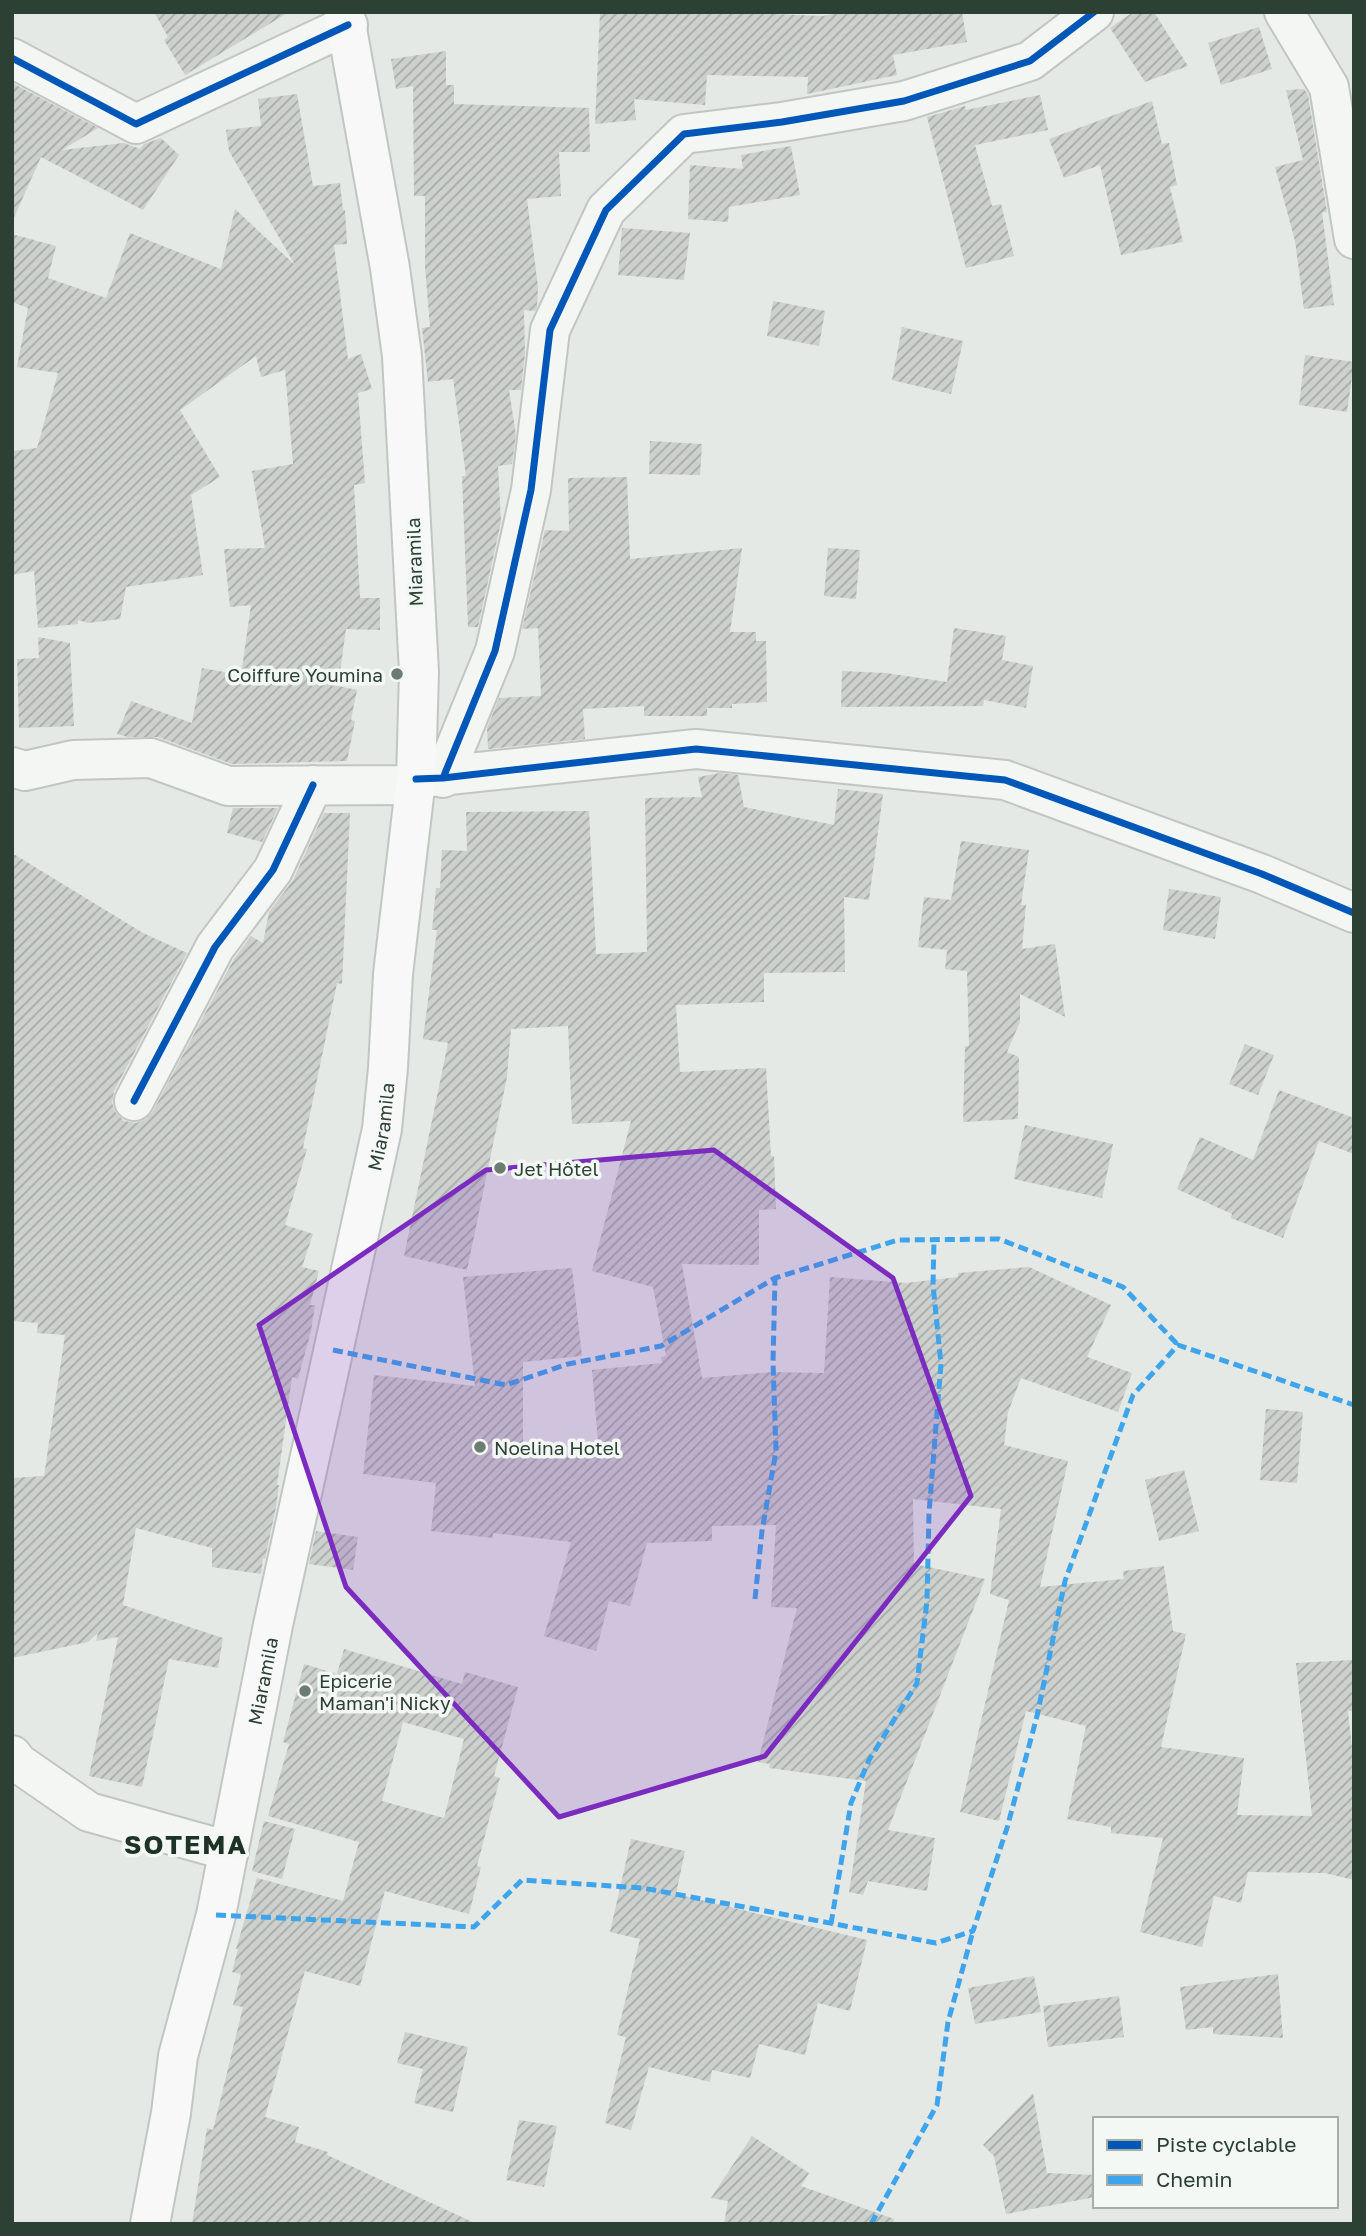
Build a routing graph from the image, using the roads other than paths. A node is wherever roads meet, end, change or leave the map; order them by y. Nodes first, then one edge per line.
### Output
1 (1094, 12) edge
2 (1284, 12) edge
3 (346, 19) edge
4 (12, 58) edge
5 (1354, 239) edge
6 (12, 767) edge
7 (425, 780) junction
8 (313, 785) junction
9 (1354, 913) edge
10 (134, 1101) dead end
11 (12, 1755) edge
12 (229, 1851) junction
13 (149, 2224) edge

1 - 7 street
2 - 5 street
3 - 4 street
3 - 7 main road, Miaramila
6 - 8 street
7 - 8 street
7 - 9 street
7 - 12 main road, Miaramila
8 - 10 street
11 - 12 street
12 - 13 main road, Miaramila

